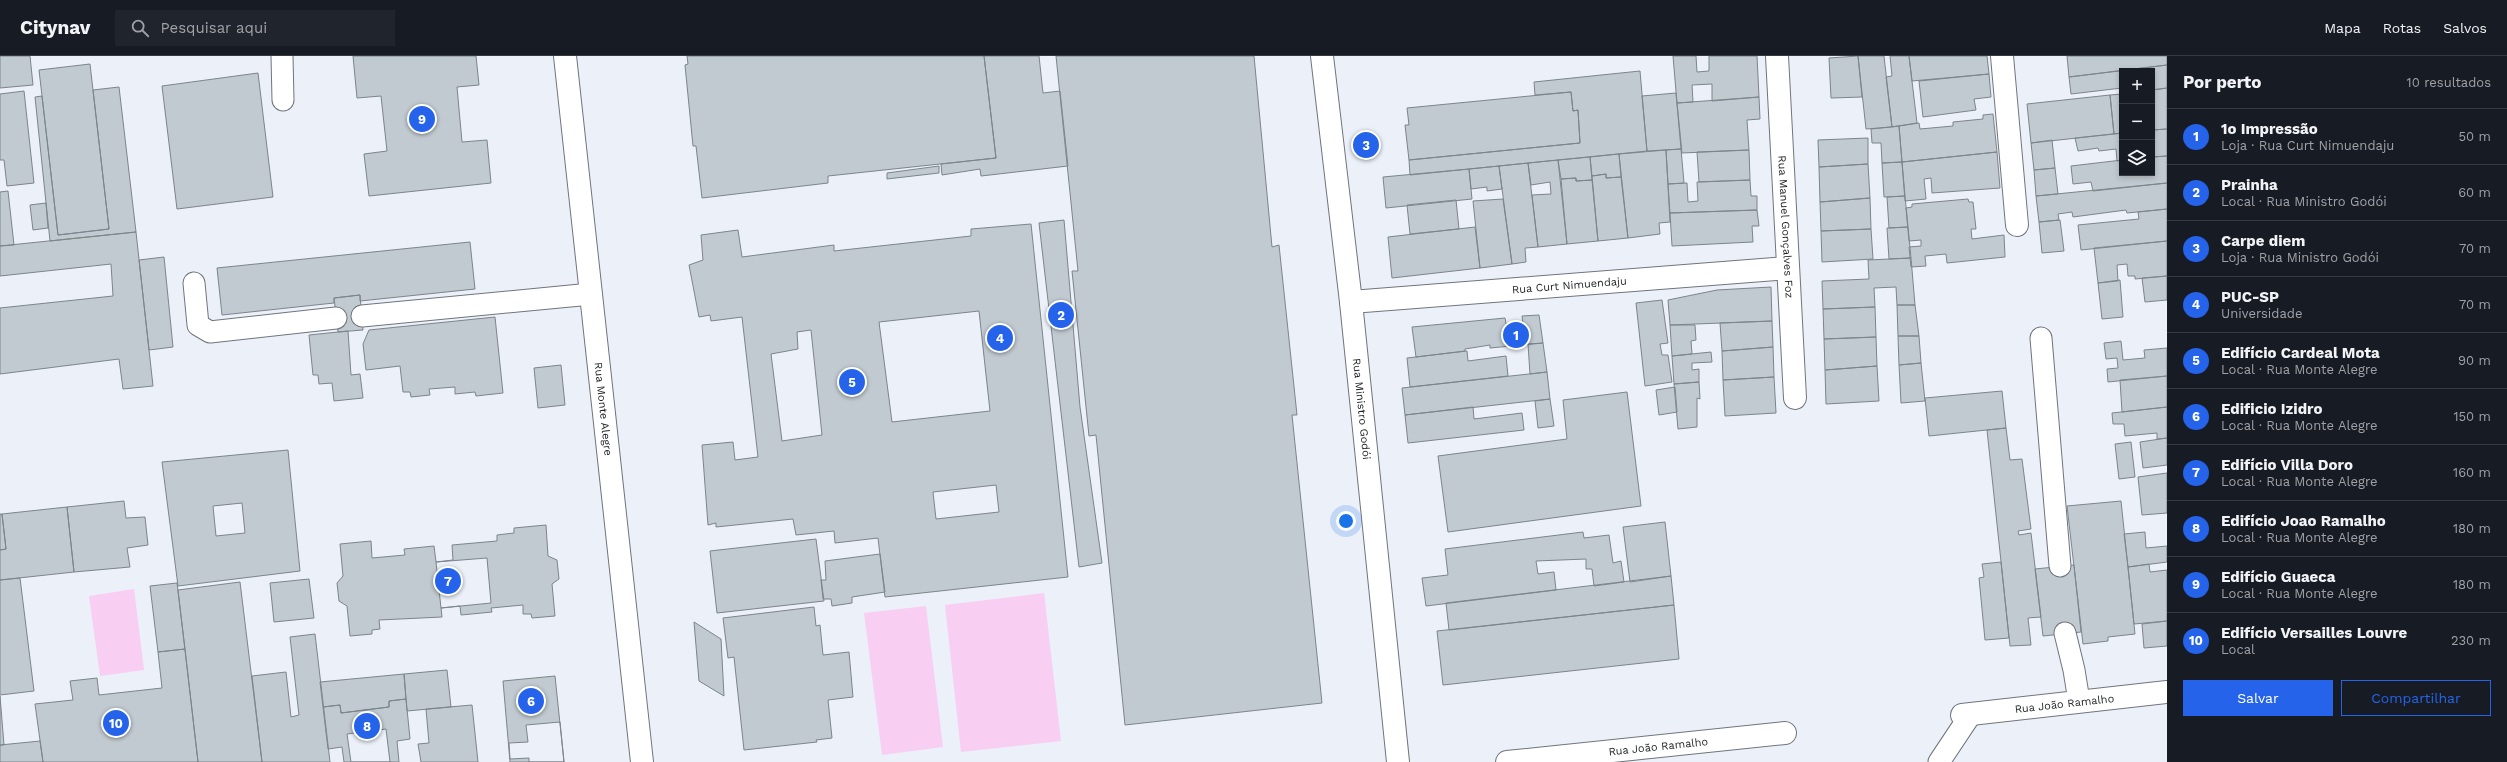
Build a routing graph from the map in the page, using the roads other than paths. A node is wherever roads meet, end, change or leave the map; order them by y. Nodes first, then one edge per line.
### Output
1 (282, 56) edge
2 (565, 56) edge
3 (1322, 56) edge
4 (1778, 56) edge
5 (2002, 56) edge
6 (283, 100) dead end
7 (2017, 225) dead end
8 (1788, 268) junction
9 (194, 283) dead end
10 (591, 294) junction
11 (1351, 302) junction
12 (362, 316) dead end
13 (336, 318) dead end
14 (2041, 338) dead end
15 (1795, 398) dead end
16 (2060, 566) dead end
17 (2065, 633) dead end
18 (2167, 692) edge
19 (2079, 701) junction
20 (1967, 715) joint
21 (1785, 734) dead end
22 (642, 762) edge
23 (1398, 762) edge
24 (1507, 762) edge
25 (1939, 762) edge

1 - 6 lane
2 - 10 street, Rua Monte Alegre
3 - 11 street, Rua Ministro Godói
4 - 8 street, Rua Manuel Gonçalves Foz
5 - 7 street
8 - 11 street, Rua Curt Nimuendaju
8 - 15 street, Rua Manuel Gonçalves Foz
9 - 13 lane
10 - 12 lane
10 - 22 street, Rua Monte Alegre
11 - 23 street, Rua Ministro Godói
14 - 16 lane
17 - 19 lane
18 - 19 street, Rua João Ramalho
19 - 20 street, Rua João Ramalho
20 - 25 lane
21 - 24 street, Rua João Ramalho

